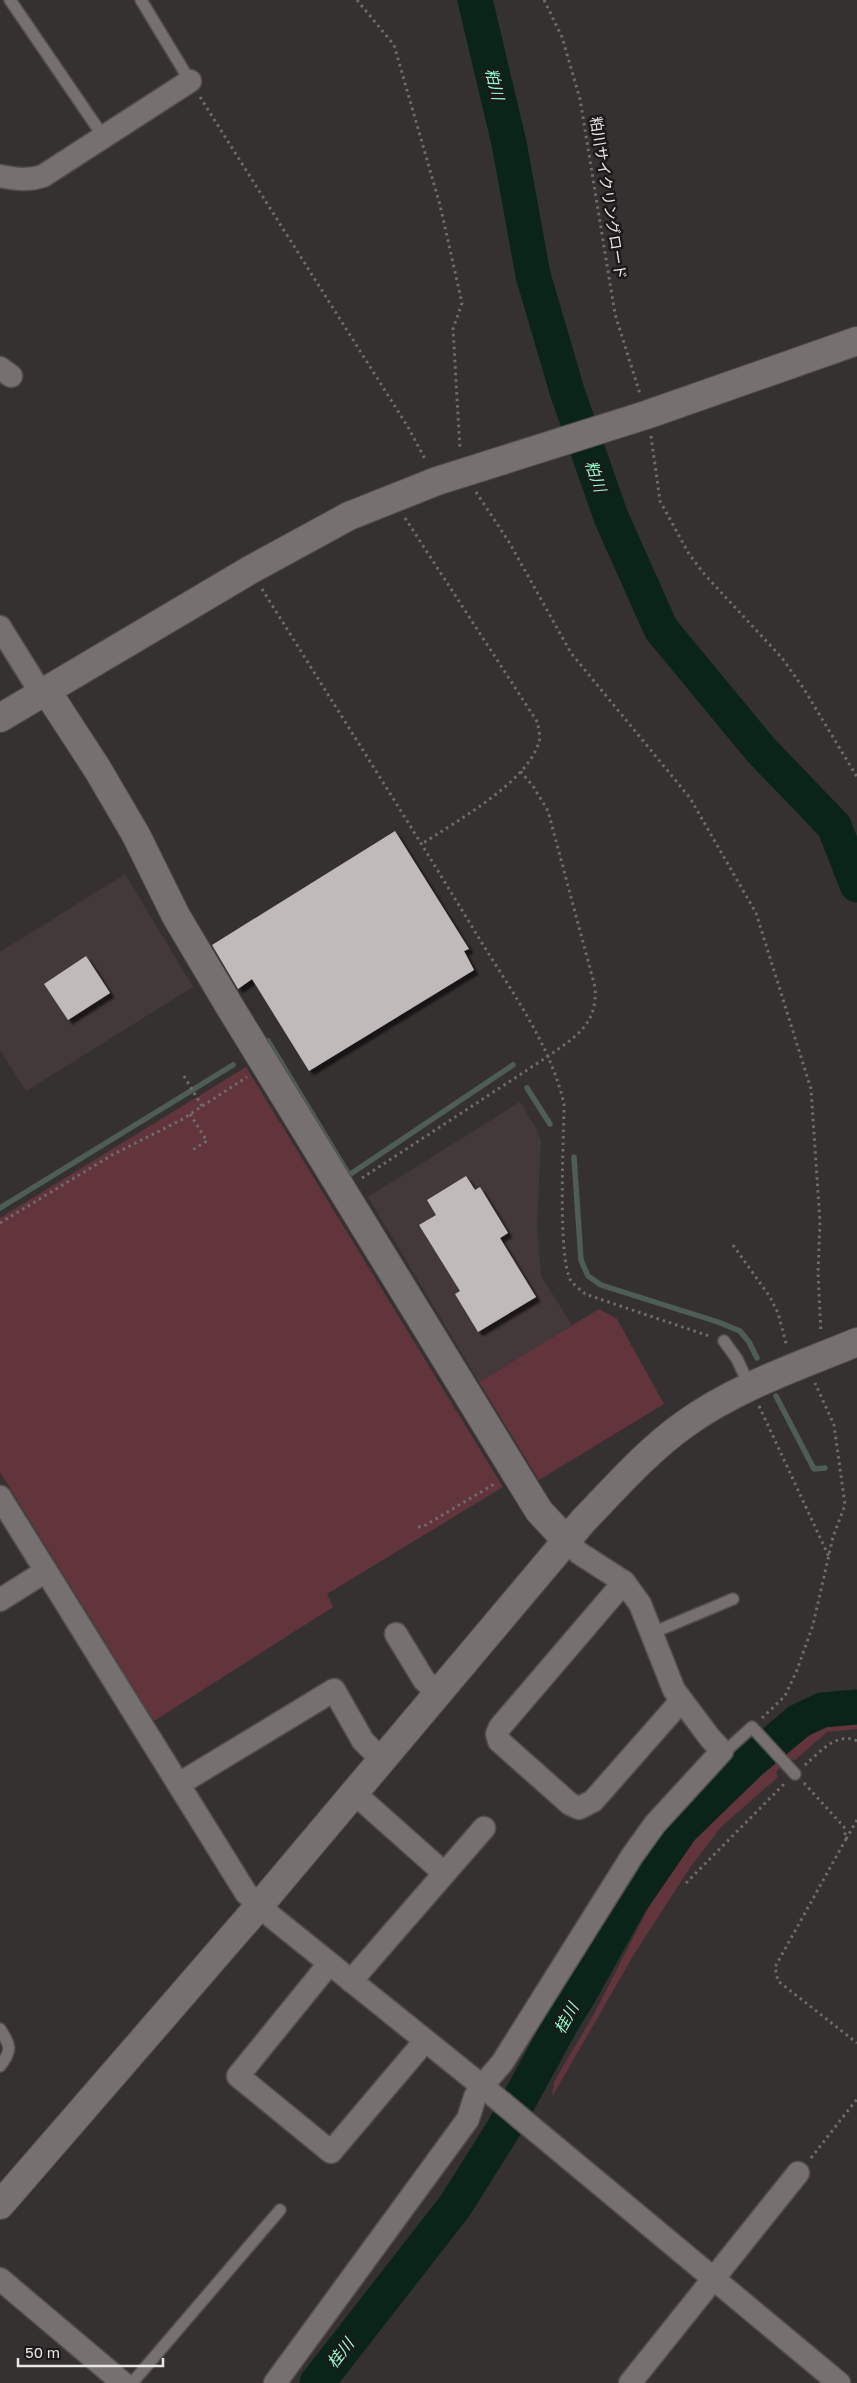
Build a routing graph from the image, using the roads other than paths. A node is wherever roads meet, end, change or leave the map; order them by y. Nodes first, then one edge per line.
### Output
1 (10, 0) edge
2 (142, 0) edge
3 (190, 81) joint
4 (103, 136) junction
5 (0, 176) edge
6 (857, 341) edge
7 (0, 627) edge
8 (43, 691) junction
9 (0, 718) edge
10 (724, 1341) road end
11 (857, 1342) edge
12 (750, 1387) junction
13 (0, 1497) edge
14 (566, 1541) junction
15 (46, 1571) junction
16 (624, 1582) junction
17 (733, 1599) dead end
18 (0, 1600) edge
19 (652, 1633) junction
20 (396, 1634) dead end
21 (438, 1693) junction
22 (681, 1701) junction
23 (722, 1751) junction
24 (382, 1760) junction
25 (792, 1770) road end
26 (178, 1784) junction
27 (354, 1793) junction
28 (484, 1828) dead end
29 (444, 1873) junction
30 (259, 1906) junction
31 (329, 1964) junction
32 (351, 1981) junction
33 (0, 2029) edge
34 (425, 2041) junction
35 (0, 2066) edge
36 (485, 2089) junction
37 (798, 2173) road end
38 (0, 2205) edge
39 (280, 2210) dead end
40 (0, 2279) edge
41 (714, 2279) junction
42 (123, 2383) edge
43 (132, 2383) edge
44 (275, 2383) edge
45 (630, 2383) edge
46 (839, 2383) edge

1 - 4 lane
2 - 3 lane
3 - 4 street
4 - 5 street
6 - 8 street
7 - 8 street
8 - 9 street
8 - 14 street
10 - 12 lane
11 - 12 street
12 - 14 street
13 - 15 street
14 - 16 street
14 - 21 street
15 - 18 street
15 - 26 street
16 - 19 street
16 - 22 street
17 - 19 lane
19 - 22 street
20 - 21 street
21 - 24 street
22 - 23 street
23 - 25 lane
23 - 36 street
24 - 26 street
24 - 27 street
26 - 30 street
27 - 29 street
27 - 30 street
28 - 29 street
29 - 32 street
30 - 31 street
30 - 38 street
31 - 32 street
31 - 34 street
32 - 34 street
33 - 35 lane
34 - 36 street
36 - 41 street
36 - 44 street
37 - 41 street
39 - 43 lane
40 - 42 street
41 - 45 street
41 - 46 street

